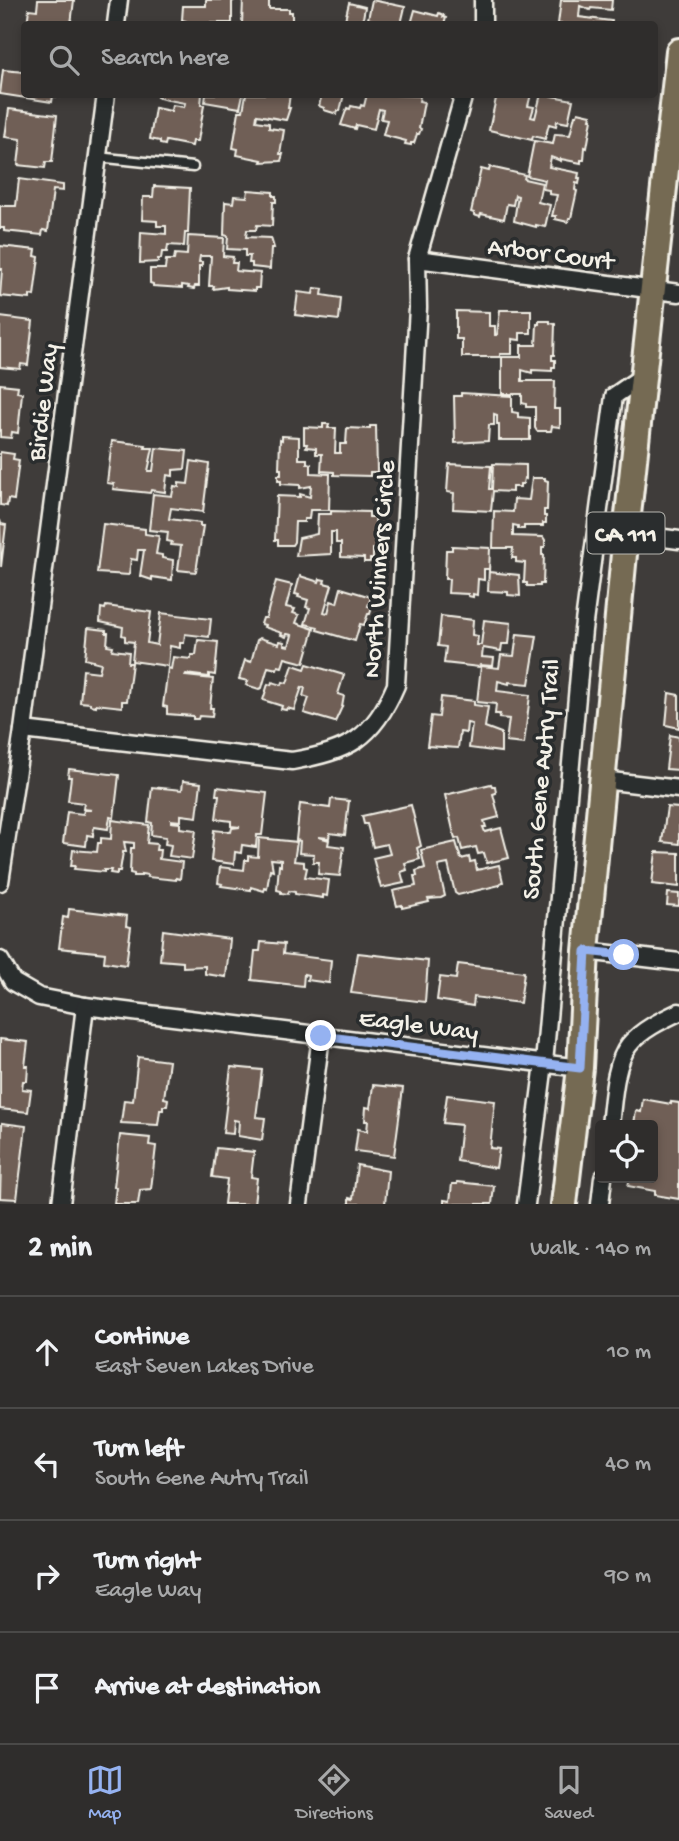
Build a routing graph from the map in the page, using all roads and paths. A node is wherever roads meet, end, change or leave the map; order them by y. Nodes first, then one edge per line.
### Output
1 (119, 0) edge
2 (483, 0) edge
3 (116, 21) edge
4 (483, 21) edge
5 (679, 51) edge
6 (105, 98) edge
7 (463, 98) edge
8 (97, 157) junction
9 (193, 167) dead end
10 (417, 259) junction
11 (653, 289) junction
12 (679, 292) edge
13 (643, 376) junction
14 (626, 533) junction
15 (679, 540) edge
16 (23, 730) junction
17 (603, 780) junction
18 (679, 789) edge
19 (0, 882) edge
20 (586, 951) junction
21 (0, 960) edge
22 (679, 962) edge
23 (85, 1006) junction
24 (679, 1012) edge
25 (321, 1036) junction
26 (544, 1063) junction
27 (580, 1068) junction
28 (611, 1120) edge
29 (602, 1183) edge
30 (61, 1204) edge
31 (299, 1204) edge
32 (526, 1204) edge
33 (564, 1204) edge
34 (600, 1204) edge

1 - 3 street
2 - 4 street
5 - 11 main road, CA 111
6 - 8 street, Birdie Way
7 - 10 street, North Winners Circle
8 - 9 lane
8 - 16 street, Birdie Way
10 - 11 street, Arbor Court
10 - 16 street, North Winners Circle
11 - 12 street, Arbor Court
11 - 13 main road, CA 111
13 - 14 main road, CA 111
13 - 26 street, South Gene Autry Trail
14 - 15 street
14 - 17 main road, CA 111
16 - 19 street, Birdie Way
17 - 18 street
17 - 20 main road, CA 111
20 - 22 street
20 - 27 main road, CA 111
21 - 23 street
23 - 25 street, Eagle Way
23 - 30 street
24 - 28 street
25 - 26 street, Eagle Way
25 - 31 street
26 - 27 street, Eagle Way
26 - 32 street, South Gene Autry Trail
27 - 33 main road, CA 111
29 - 34 street

